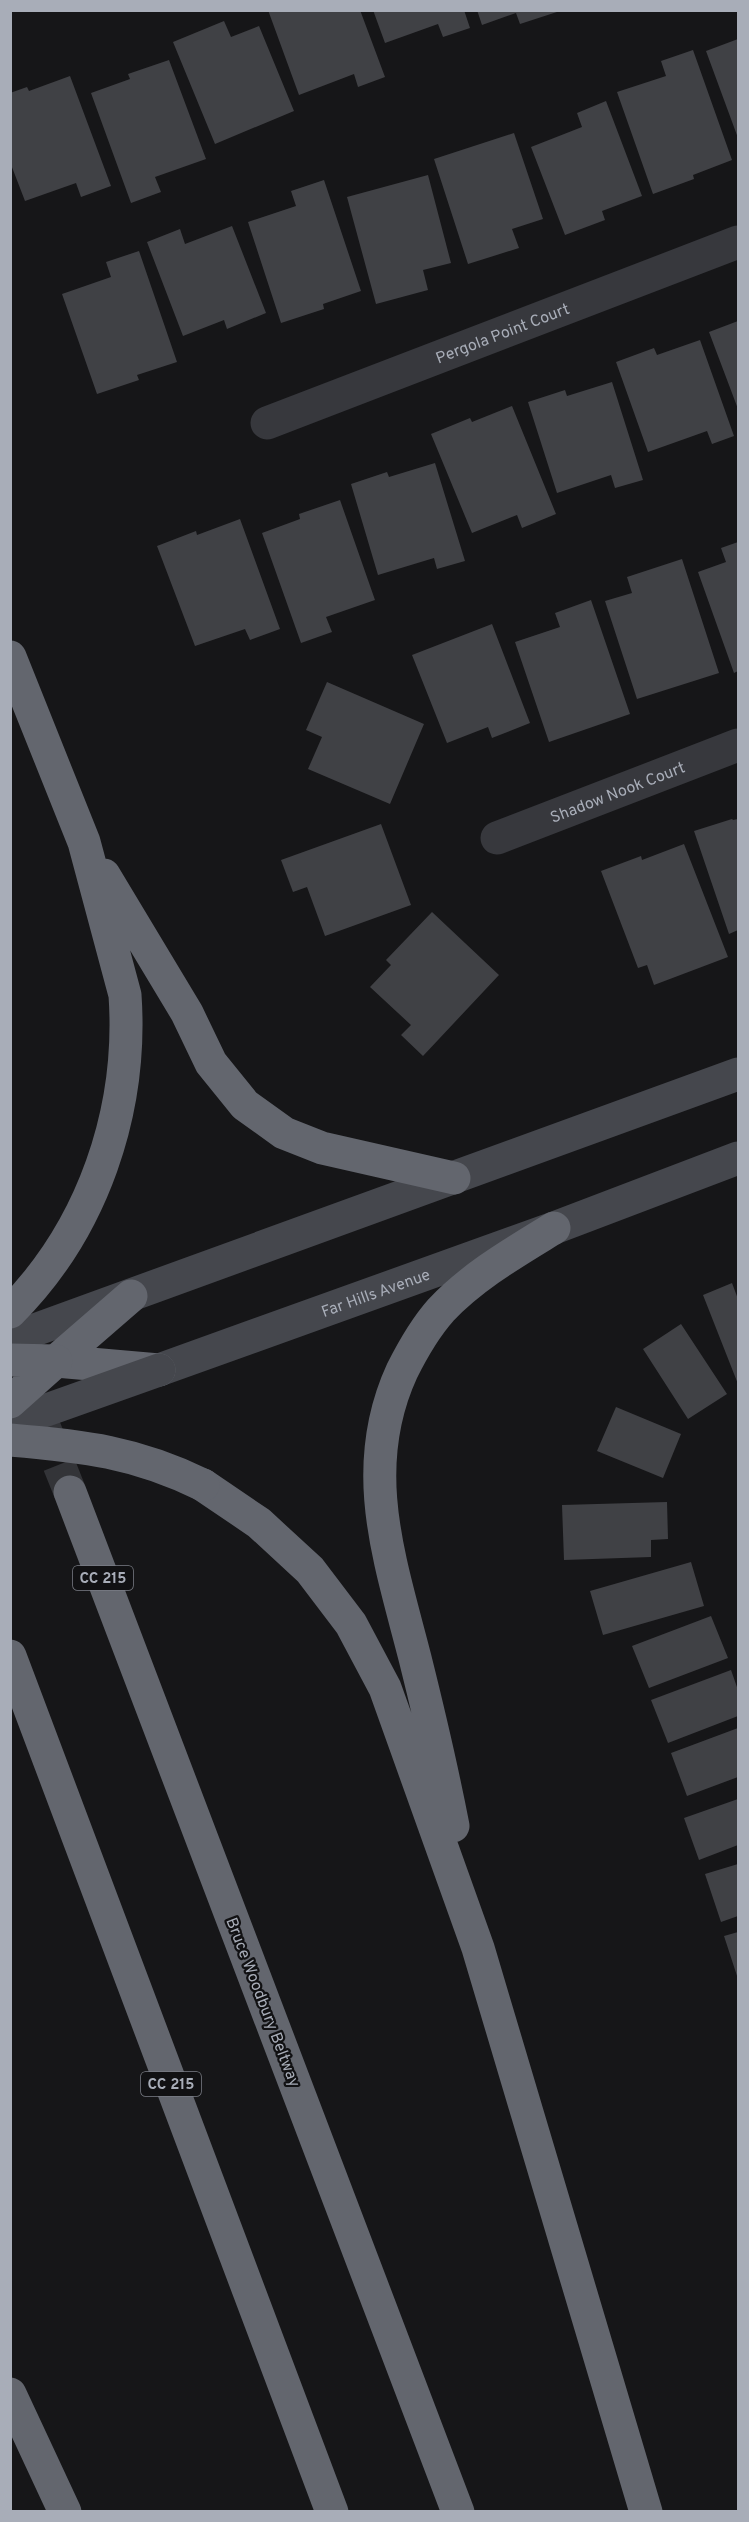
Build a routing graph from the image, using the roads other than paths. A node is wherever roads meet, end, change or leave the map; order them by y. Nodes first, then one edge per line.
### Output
1 (738, 242) edge
2 (267, 423) dead end
3 (10, 657) edge
4 (738, 745) edge
5 (497, 838) dead end
6 (84, 842) junction
7 (738, 1074) edge
8 (738, 1158) edge
9 (454, 1178) junction
10 (554, 1228) junction
11 (131, 1296) junction
12 (10, 1312) edge
13 (10, 1339) edge
14 (10, 1360) edge
15 (56, 1361) junction
16 (159, 1370) junction
17 (10, 1402) edge
18 (10, 1423) edge
19 (10, 1440) edge
20 (70, 1492) tunnel mouth
21 (10, 1656) edge
22 (478, 1948) junction
23 (10, 2394) edge
24 (65, 2511) edge
25 (332, 2511) edge
26 (458, 2511) edge
27 (646, 2511) edge

1 - 2 street, Pergola Point Court
3 - 6 highway
4 - 5 street, Shadow Nook Court
6 - 9 highway
6 - 12 highway
7 - 9 main road
8 - 10 main road, Far Hills Avenue
9 - 11 main road
10 - 16 main road, Far Hills Avenue
10 - 22 highway
11 - 13 main road
11 - 15 highway
14 - 15 highway, bridge
15 - 16 highway, bridge
15 - 17 highway, bridge
16 - 18 main road, Far Hills Avenue, bridge
19 - 22 highway, bridge
20 - 26 highway, Bruce Woodbury Beltway / CC 215
21 - 25 highway, CC 215
22 - 27 highway
23 - 24 highway

